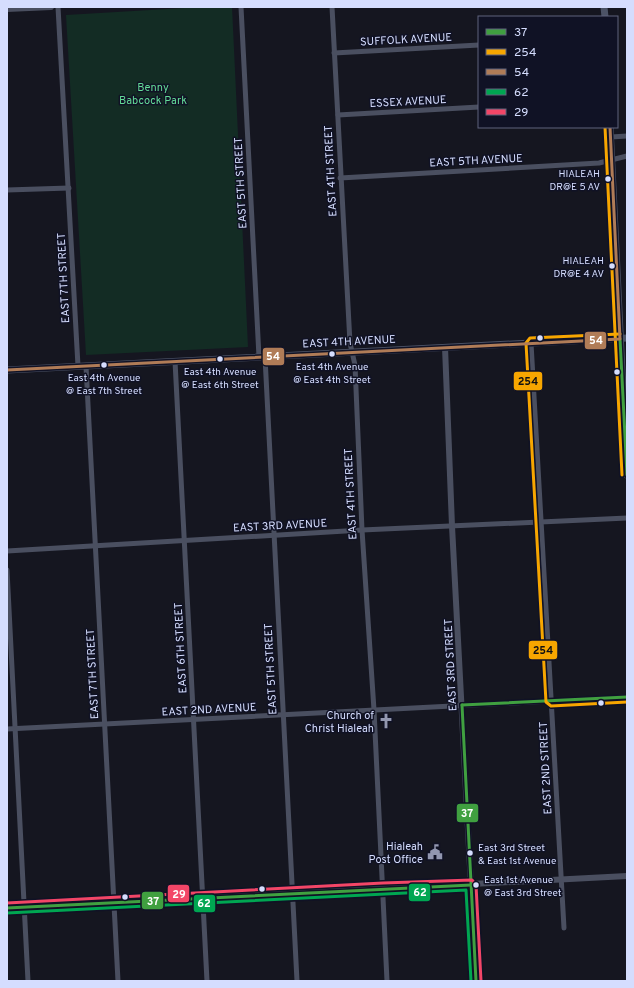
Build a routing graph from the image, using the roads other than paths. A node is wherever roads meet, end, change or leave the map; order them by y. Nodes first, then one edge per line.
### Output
1 (38, 7) edge
2 (51, 7) edge
3 (58, 7) edge
4 (241, 7) edge
5 (332, 7) edge
6 (7, 10) edge
7 (478, 45) edge
8 (334, 53) junction
9 (478, 107) edge
10 (338, 115) junction
11 (610, 128) edge
12 (627, 136) edge
13 (611, 137) junction
14 (627, 156) edge
15 (612, 160) junction
16 (340, 178) junction
17 (69, 188) junction
18 (7, 190) edge
19 (624, 339) edge
20 (531, 343) junction
21 (445, 347) junction
22 (352, 352) junction
23 (262, 357) junction
24 (175, 362) junction
25 (78, 366) junction
26 (86, 366) junction
27 (7, 370) edge
28 (627, 475) edge
29 (627, 518) edge
30 (541, 523) junction
31 (452, 526) junction
32 (362, 530) junction
33 (274, 535) junction
34 (185, 540) junction
35 (95, 546) junction
36 (7, 551) edge
37 (7, 570) edge
38 (627, 697) edge
39 (551, 701) junction
40 (462, 705) junction
41 (374, 710) junction
42 (282, 715) junction
43 (194, 720) junction
44 (104, 723) junction
45 (15, 728) junction
46 (7, 729) edge
47 (627, 876) edge
48 (562, 880) junction
49 (471, 885) junction
50 (382, 888) junction
51 (292, 893) junction
52 (203, 898) junction
53 (114, 902) junction
54 (24, 907) junction
55 (7, 908) edge
56 (564, 928) dead end
57 (28, 981) edge
58 (118, 981) edge
59 (208, 981) edge
60 (296, 981) edge
61 (387, 981) edge
62 (476, 981) edge

1 - 2 street
1 - 6 street
3 - 17 street, EAST 7TH STREET
4 - 23 street, EAST 5TH STREET
5 - 8 street, EAST 4TH STREET
7 - 8 street, SUFFOLK AVENUE
8 - 10 street, EAST 4TH STREET
9 - 10 street, ESSEX AVENUE
10 - 16 street, EAST 4TH STREET
11 - 13 main road
12 - 13 street
13 - 15 main road
14 - 15 street, EAST 5TH AVENUE
15 - 16 street, EAST 5TH AVENUE
15 - 19 main road
16 - 22 street, EAST 4TH STREET
17 - 18 street
17 - 25 street, EAST 7TH STREET
19 - 20 main road, EAST 4TH AVENUE
19 - 28 main road
20 - 21 main road, EAST 4TH AVENUE
20 - 30 street, EAST 2ND STREET
21 - 22 main road, EAST 4TH AVENUE
21 - 31 street, EAST 3RD STREET
22 - 23 main road, EAST 4TH AVENUE
22 - 32 street, EAST 4TH STREET
23 - 24 main road, EAST 4TH AVENUE
23 - 33 street, EAST 5TH STREET
24 - 26 main road, EAST 4TH AVENUE
24 - 34 street, EAST 6TH STREET
25 - 26 main road, EAST 4TH AVENUE
25 - 27 main road, EAST 4TH AVENUE
26 - 35 street, EAST 7TH STREET
29 - 30 street, EAST 3RD AVENUE
30 - 31 street, EAST 3RD AVENUE
30 - 39 street, EAST 2ND STREET
31 - 32 street, EAST 3RD AVENUE
31 - 40 street, EAST 3RD STREET
32 - 33 street, EAST 3RD AVENUE
32 - 41 street, EAST 4TH STREET
33 - 34 street, EAST 3RD AVENUE
33 - 42 street, EAST 5TH STREET
34 - 35 street, EAST 3RD AVENUE
34 - 43 street, EAST 6TH STREET
35 - 36 street, EAST 3RD AVENUE
35 - 44 street, EAST 7TH STREET
37 - 45 street
38 - 39 street, EAST 2ND AVENUE
39 - 40 street, EAST 2ND AVENUE
39 - 48 street, EAST 2ND STREET
40 - 41 street, EAST 2ND AVENUE
40 - 49 street, EAST 3RD STREET
41 - 42 street, EAST 2ND AVENUE
41 - 50 street, EAST 4TH STREET
42 - 43 street, EAST 2ND AVENUE
42 - 51 street, EAST 5TH STREET
43 - 44 street, EAST 2ND AVENUE
43 - 52 street, EAST 6TH STREET
44 - 45 street, EAST 2ND AVENUE
44 - 53 street, EAST 7TH STREET
45 - 46 street, EAST 2ND AVENUE
45 - 54 street
47 - 48 street
48 - 49 street
48 - 56 street, EAST 2ND STREET
49 - 50 street
49 - 62 street, EAST 3RD STREET
50 - 51 street
50 - 61 street, EAST 4TH STREET
51 - 52 street
51 - 60 street, EAST 5TH STREET
52 - 53 street
52 - 59 street, EAST 6TH STREET
53 - 54 street
53 - 58 street, EAST 7TH STREET
54 - 55 street
54 - 57 street

